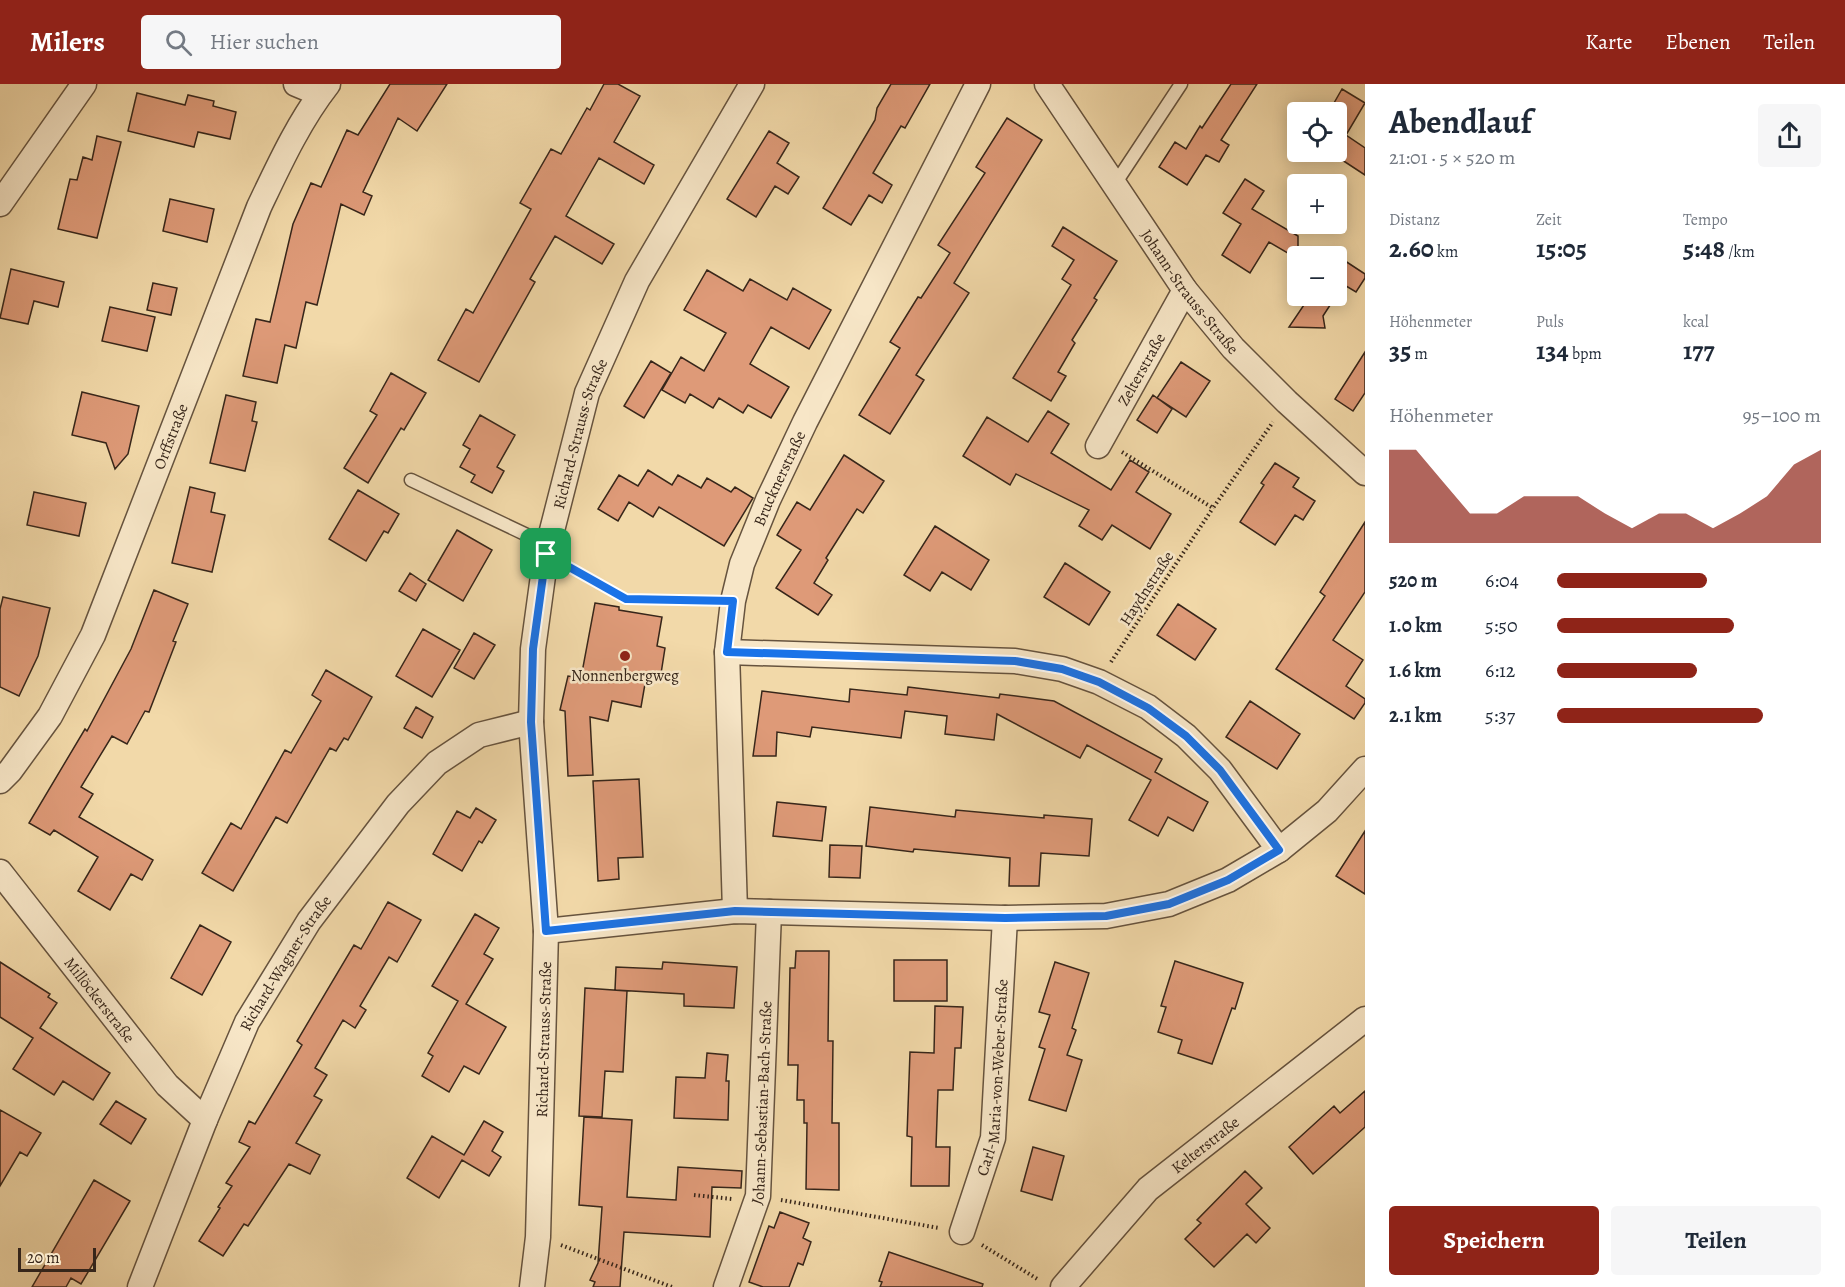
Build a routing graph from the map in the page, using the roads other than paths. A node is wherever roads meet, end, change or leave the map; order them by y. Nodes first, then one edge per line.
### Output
1 (84, 84) edge
2 (296, 84) edge
3 (752, 84) edge
4 (978, 84) edge
5 (1047, 84) edge
6 (1181, 84) edge
7 (324, 89) edge
8 (1115, 184) junction
9 (0, 204) edge
10 (1185, 290) junction
11 (1098, 447) road end
12 (1365, 472) edge
13 (411, 480) dead end
14 (547, 549) junction
15 (727, 652) junction
16 (531, 722) junction
17 (1365, 769) edge
18 (0, 781) edge
19 (1279, 850) junction
20 (0, 872) edge
21 (735, 911) junction
22 (769, 912) junction
23 (1005, 918) junction
24 (546, 931) junction
25 (1365, 1019) edge
26 (205, 1120) junction
27 (962, 1232) road end
28 (1052, 1284) edge
29 (140, 1287) edge
30 (532, 1287) edge
31 (726, 1287) edge

1 - 9 street
2 - 7 street
3 - 14 street, Richard-Strauss-Straße
4 - 15 street, Brucknerstraße
5 - 8 street, Johann-Strauss-Straße
6 - 8 lane
7 - 18 street, Orffstraße
8 - 10 street, Johann-Strauss-Straße
10 - 11 street, Zelterstraße
10 - 12 street, Johann-Strauss-Straße
13 - 14 lane
14 - 16 street, Richard-Strauss-Straße
15 - 19 street
15 - 21 street, Brucknerstraße
16 - 24 street, Richard-Strauss-Straße
16 - 26 street, Richard-Wagner-Straße
17 - 19 street
19 - 23 street
20 - 26 street, Millöckerstraße
21 - 22 street
21 - 24 street
22 - 23 street
22 - 31 street, Johann-Sebastian-Bach-Straße
23 - 27 street, Carl-Maria-von-Weber-Straße
24 - 30 street, Richard-Strauss-Straße
25 - 28 street, Kelterstraße
26 - 29 street, Richard-Wagner-Straße

